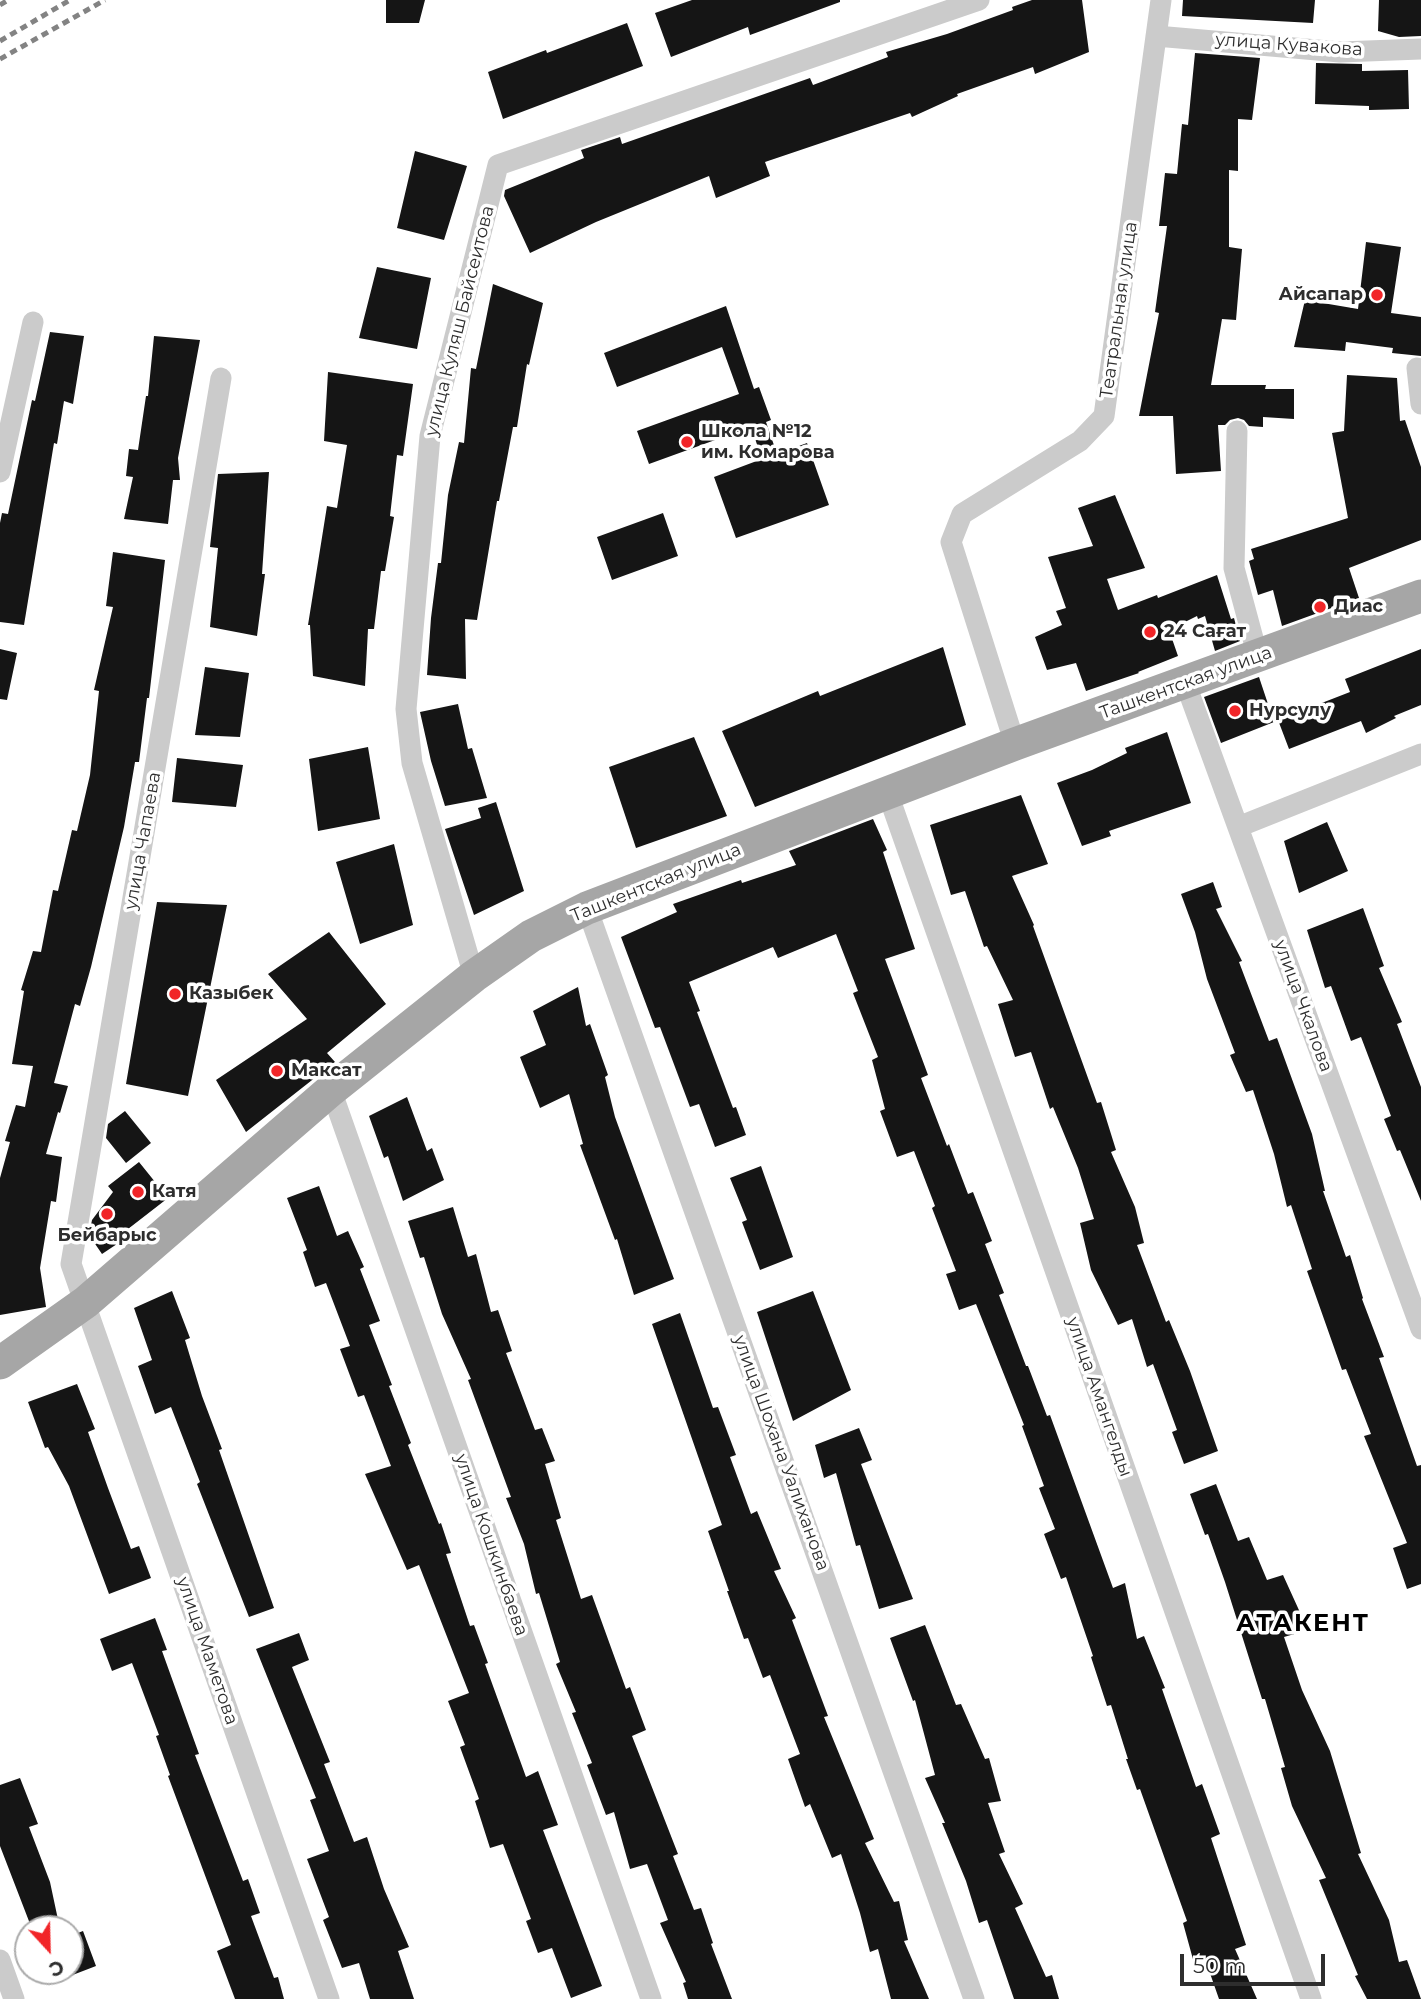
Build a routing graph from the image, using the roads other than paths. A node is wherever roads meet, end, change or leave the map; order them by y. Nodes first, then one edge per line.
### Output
1 (979, 0) edge
2 (1161, 0) edge
3 (1156, 36) junction
4 (1421, 49) edge
5 (33, 323) dead end
6 (1416, 368) dead end
7 (221, 378) dead end
8 (1421, 404) edge
9 (1237, 431) dead end
10 (0, 472) edge
11 (1421, 597) edge
12 (1258, 657) junction
13 (1185, 682) junction
14 (1015, 744) junction
15 (1421, 754) edge
16 (888, 794) junction
17 (1237, 827) junction
18 (587, 908) junction
19 (474, 976) junction
20 (331, 1090) junction
21 (86, 1302) junction
22 (1421, 1329) edge
23 (0, 1363) edge
24 (0, 1960) edge
25 (14, 1999) edge
26 (329, 1999) edge
27 (651, 1999) edge
28 (974, 1999) edge
29 (1311, 1999) edge

1 - 19 street, улица Куляш Байсеитова
2 - 3 street, Театральная улица
3 - 4 street, улица Кувакова
3 - 14 street, Театральная улица
5 - 10 street
6 - 8 street
7 - 21 street, улица Чапаева
9 - 12 street
11 - 12 main road, Ташкентская улица
12 - 13 main road, Ташкентская улица
13 - 14 main road, Ташкентская улица
13 - 17 street, улица Чкалова
14 - 16 main road, Ташкентская улица
15 - 17 street
16 - 18 main road, Ташкентская улица
16 - 29 street, улица Амангелды
17 - 22 street, улица Чкалова
18 - 19 main road, Ташкентская улица
18 - 28 street, улица Шохана Уалиханова
19 - 20 main road, Ташкентская улица
20 - 21 main road, Ташкентская улица
20 - 27 street, улица Кошкинбаева
21 - 23 main road, Ташкентская улица
21 - 26 street, улица Маметова
24 - 25 street

